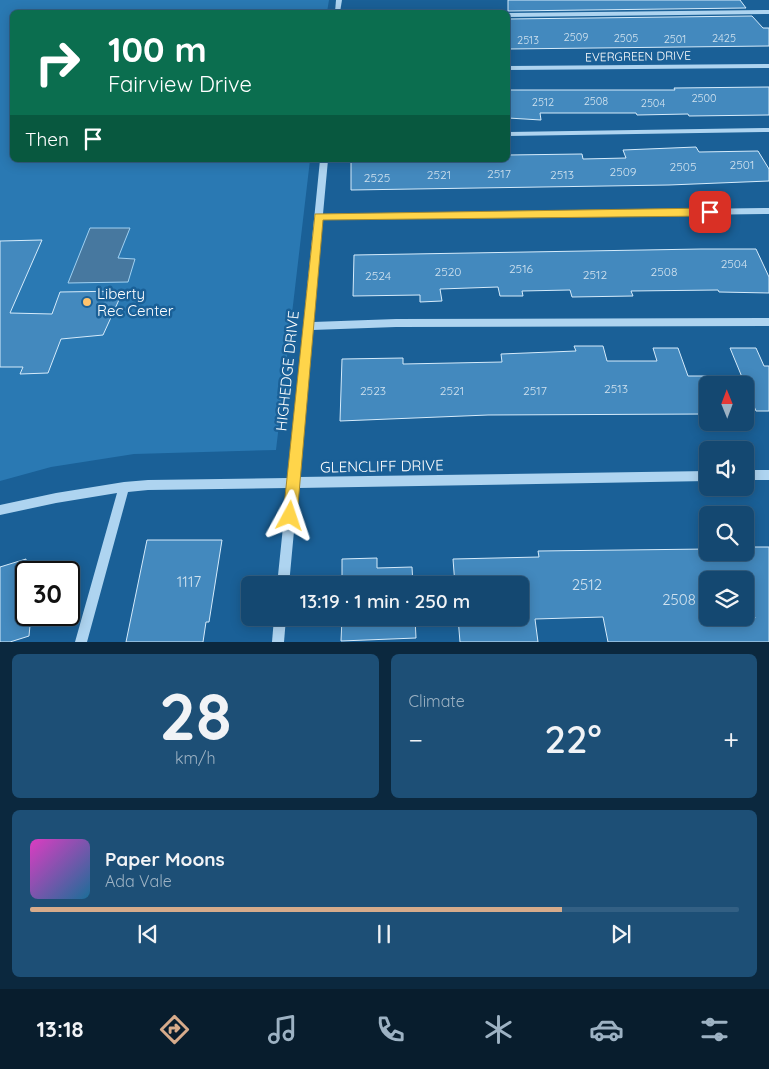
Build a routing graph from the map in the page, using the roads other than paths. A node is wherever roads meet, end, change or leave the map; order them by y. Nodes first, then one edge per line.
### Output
1 (769, 12) edge
2 (510, 15) edge
3 (769, 66) edge
4 (510, 68) edge
5 (769, 130) edge
6 (510, 134) edge
7 (324, 162) edge
8 (769, 211) edge
9 (318, 217) junction
10 (769, 322) edge
11 (308, 326) junction
12 (754, 475) edge
13 (769, 475) edge
14 (699, 476) edge
15 (293, 482) junction
16 (124, 487) junction
17 (0, 510) edge
18 (284, 576) edge
19 (279, 626) edge
20 (81, 642) edge
21 (278, 642) edge

1 - 2 street
3 - 4 street, EVERGREEN DRIVE
5 - 6 street
7 - 9 street, HIGHEDGE DRIVE
8 - 9 street
9 - 11 street, HIGHEDGE DRIVE
10 - 11 street
11 - 15 street, HIGHEDGE DRIVE
12 - 13 street
14 - 15 street, GLENCLIFF DRIVE
15 - 16 street, GLENCLIFF DRIVE
15 - 18 street, HIGHEDGE DRIVE
16 - 17 street, GLENCLIFF DRIVE
16 - 20 lane
19 - 21 street

